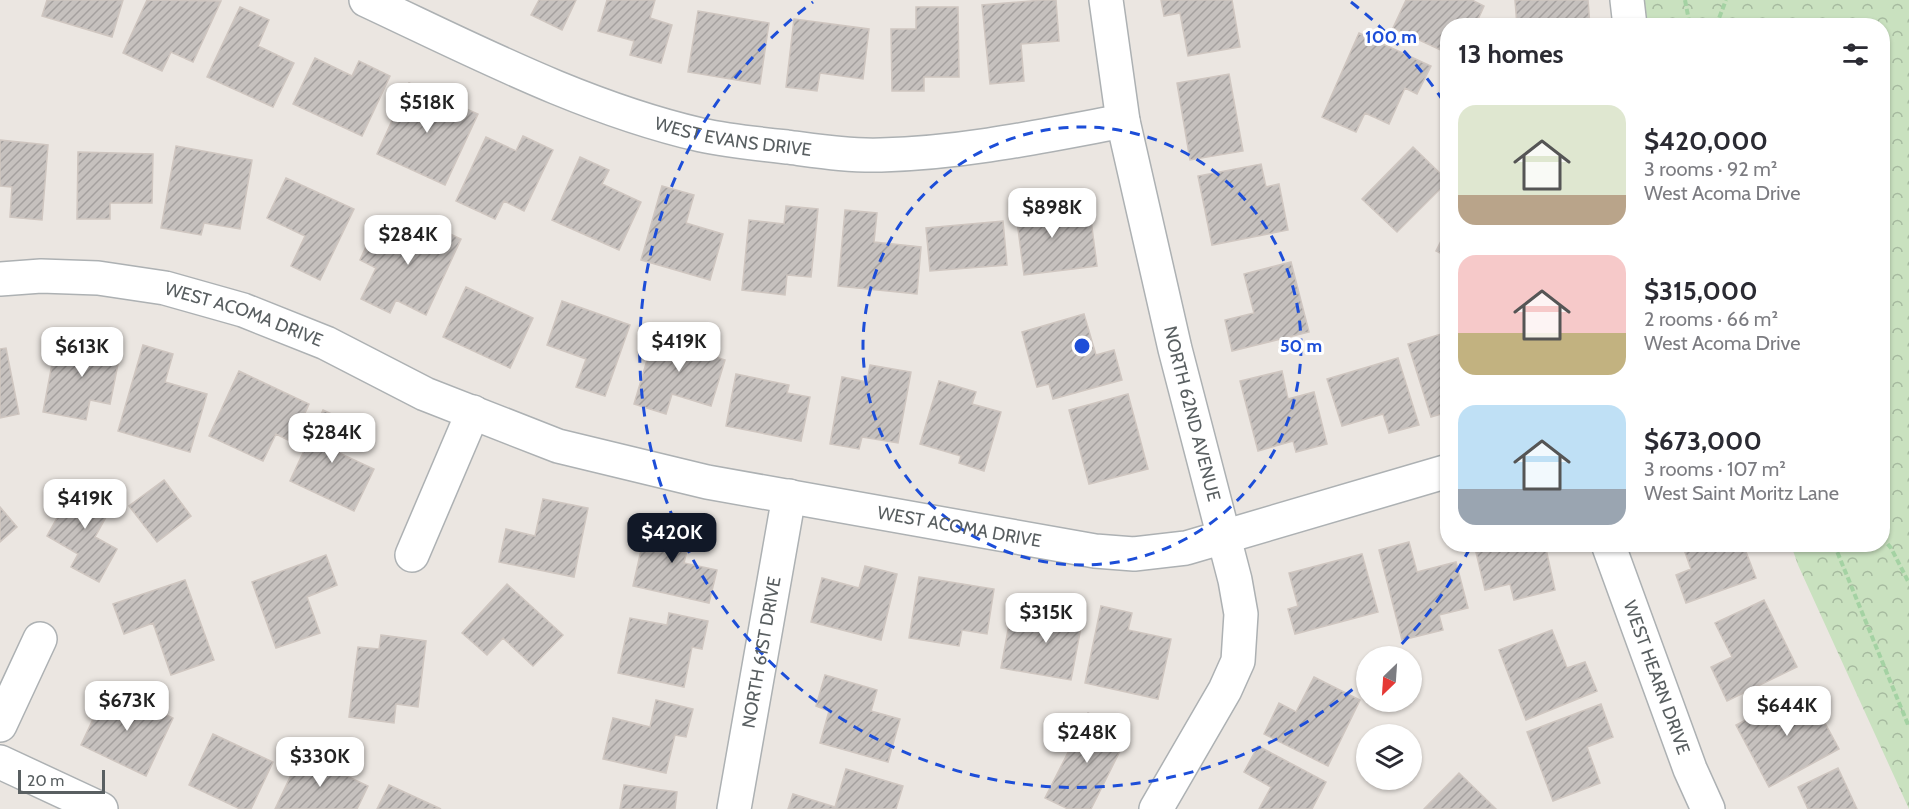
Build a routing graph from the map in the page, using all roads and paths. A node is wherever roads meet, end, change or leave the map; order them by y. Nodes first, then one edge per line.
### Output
1 (366, 0) edge
2 (1106, 0) edge
3 (1627, 0) edge
4 (1685, 0) edge
5 (1726, 0) edge
6 (1629, 18) edge
7 (1688, 18) edge
8 (1719, 18) edge
9 (1124, 121) junction
10 (0, 279) edge
11 (473, 412) junction
12 (1440, 473) edge
13 (789, 496) junction
14 (1222, 536) junction
15 (1890, 547) edge
16 (1611, 552) edge
17 (1837, 552) edge
18 (412, 555) dead end
19 (1909, 583) edge
20 (40, 639) dead end
21 (0, 725) edge
22 (1909, 727) edge
23 (0, 762) edge
24 (1697, 805) edge
25 (101, 809) edge
26 (734, 809) edge
27 (1156, 809) edge

1 - 9 street, WEST EVANS DRIVE
2 - 9 street, NORTH 62ND AVENUE
3 - 6 street
4 - 7 path
5 - 8 path
9 - 14 street, NORTH 62ND AVENUE
10 - 11 street, WEST ACOMA DRIVE
11 - 13 street, WEST ACOMA DRIVE
11 - 18 street
12 - 14 street, WEST ACOMA DRIVE
13 - 14 street, WEST ACOMA DRIVE
13 - 26 street, NORTH 61ST DRIVE
14 - 27 street, NORTH 62ND AVENUE
15 - 19 path
16 - 24 street, WEST HEARN DRIVE
17 - 22 path
20 - 21 street
23 - 25 street

